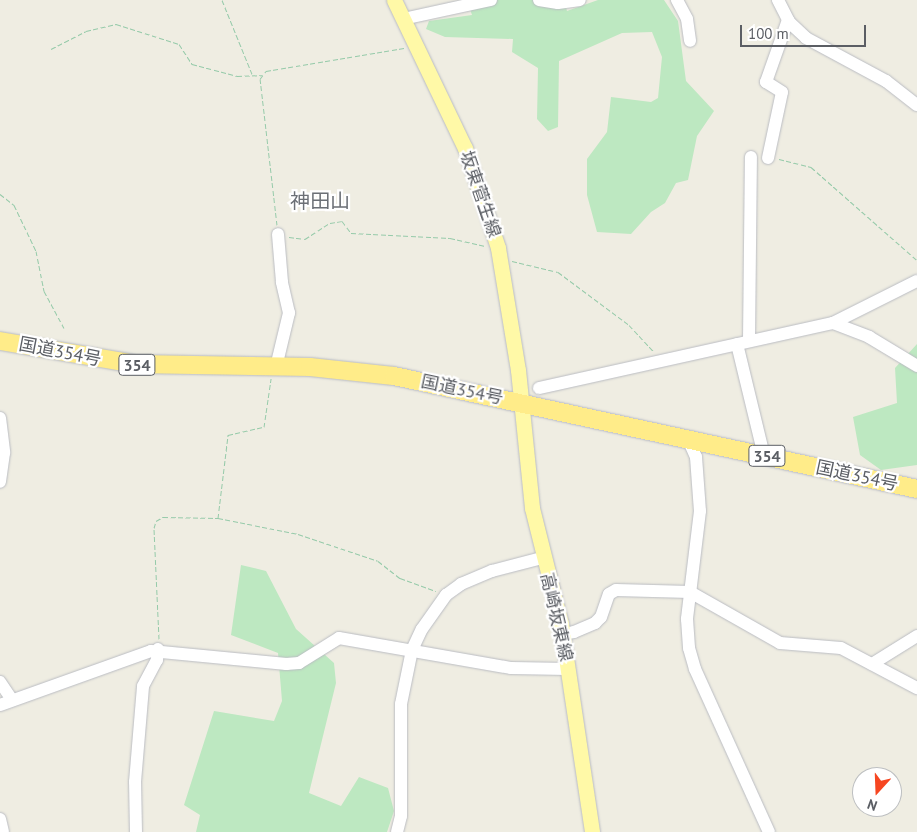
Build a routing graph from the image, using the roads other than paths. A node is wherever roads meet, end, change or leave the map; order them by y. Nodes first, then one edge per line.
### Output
1 (394, 0) edge
2 (490, 0) edge
3 (539, 0) edge
4 (580, 0) edge
5 (677, 0) edge
6 (778, 0) edge
7 (403, 19) junction
8 (788, 20) junction
9 (690, 41) dead end
10 (917, 105) edge
11 (751, 157) dead end
12 (768, 158) road end
13 (278, 234) road end
14 (917, 281) edge
15 (833, 324) junction
16 (0, 341) edge
17 (743, 343) junction
18 (917, 366) edge
19 (276, 367) junction
20 (539, 388) dead end
21 (521, 402) junction
22 (0, 418) edge
23 (688, 439) junction
24 (764, 456) junction
25 (0, 482) edge
26 (917, 489) edge
27 (542, 558) junction
28 (690, 592) junction
29 (562, 634) junction
30 (917, 636) edge
31 (158, 650) junction
32 (412, 650) junction
33 (872, 664) junction
34 (568, 669) junction
35 (0, 682) edge
36 (917, 688) edge
37 (6, 703) edge
38 (0, 819) edge
39 (4, 832) edge
40 (136, 832) edge
41 (397, 832) edge
42 (592, 832) edge
43 (769, 832) edge

1 - 7 main road, 坂東菅生線
2 - 7 street
3 - 4 street
5 - 9 street
6 - 8 street
7 - 21 main road, 坂東菅生線
8 - 10 street
8 - 12 street
11 - 17 street
13 - 19 street
14 - 15 street
15 - 17 street
15 - 18 street
16 - 19 highway, 国道354号 / 354
17 - 20 street
17 - 24 street
19 - 21 highway, 国道354号 / 354
21 - 23 highway, 国道354号 / 354
21 - 27 main road, 高崎坂東線
22 - 25 street
23 - 24 highway, 国道354号 / 354
23 - 28 street
24 - 26 highway, 国道354号 / 354
27 - 29 main road, 高崎坂東線
27 - 32 street
28 - 29 street
28 - 33 street
28 - 43 street
29 - 34 main road, 高崎坂東線
30 - 33 street
31 - 32 street
31 - 37 street
31 - 40 street
32 - 34 street
32 - 41 street
33 - 36 street
34 - 42 main road, 高崎坂東線
35 - 37 street
38 - 39 street

